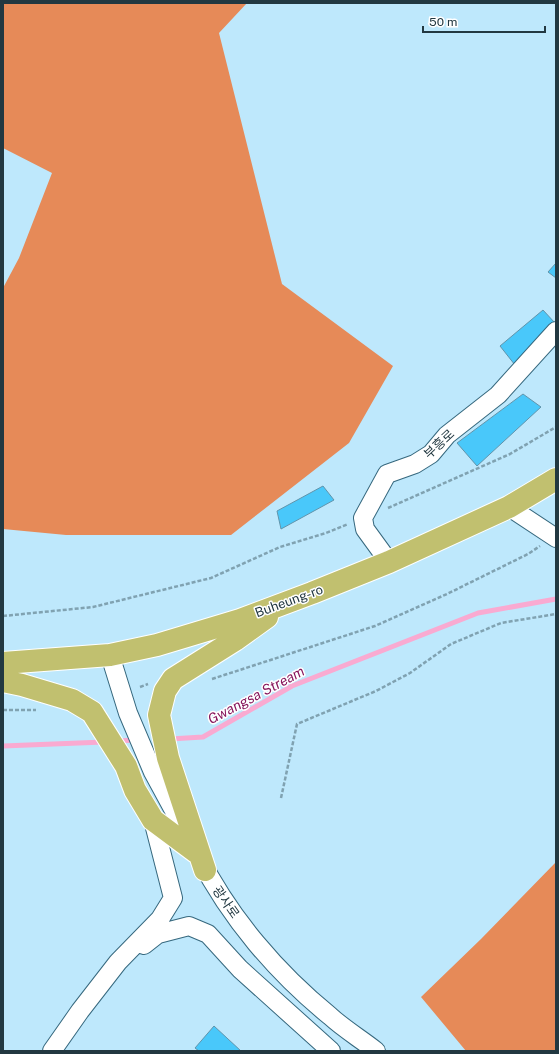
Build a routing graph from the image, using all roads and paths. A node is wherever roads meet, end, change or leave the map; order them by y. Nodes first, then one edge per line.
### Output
1 (556, 331) edge
2 (556, 427) edge
3 (555, 480) edge
4 (509, 507) junction
5 (363, 518) junction
6 (555, 537) edge
7 (389, 562) junction
8 (286, 603) junction
9 (556, 614) edge
10 (3, 616) edge
11 (110, 655) junction
12 (3, 664) edge
13 (209, 680) dead end
14 (3, 681) edge
15 (161, 765) junction
16 (281, 798) dead end
17 (153, 820) junction
18 (200, 861) junction
19 (118, 962) junction
20 (52, 1051) edge
21 (331, 1051) edge
22 (376, 1051) edge

1 - 5 street, 부흥로
2 - 5 path
3 - 4 main road, Buheung-ro
4 - 6 street
4 - 7 main road, Buheung-ro
5 - 7 street
5 - 10 path
6 - 13 path
7 - 8 main road, Buheung-ro
8 - 11 main road, Buheung-ro
8 - 15 main road
9 - 16 path
11 - 12 main road, Buheung-ro
11 - 15 street
14 - 17 main road
15 - 18 main road
17 - 18 main road
17 - 19 street
18 - 22 street, 광사로
19 - 20 street
19 - 21 street

